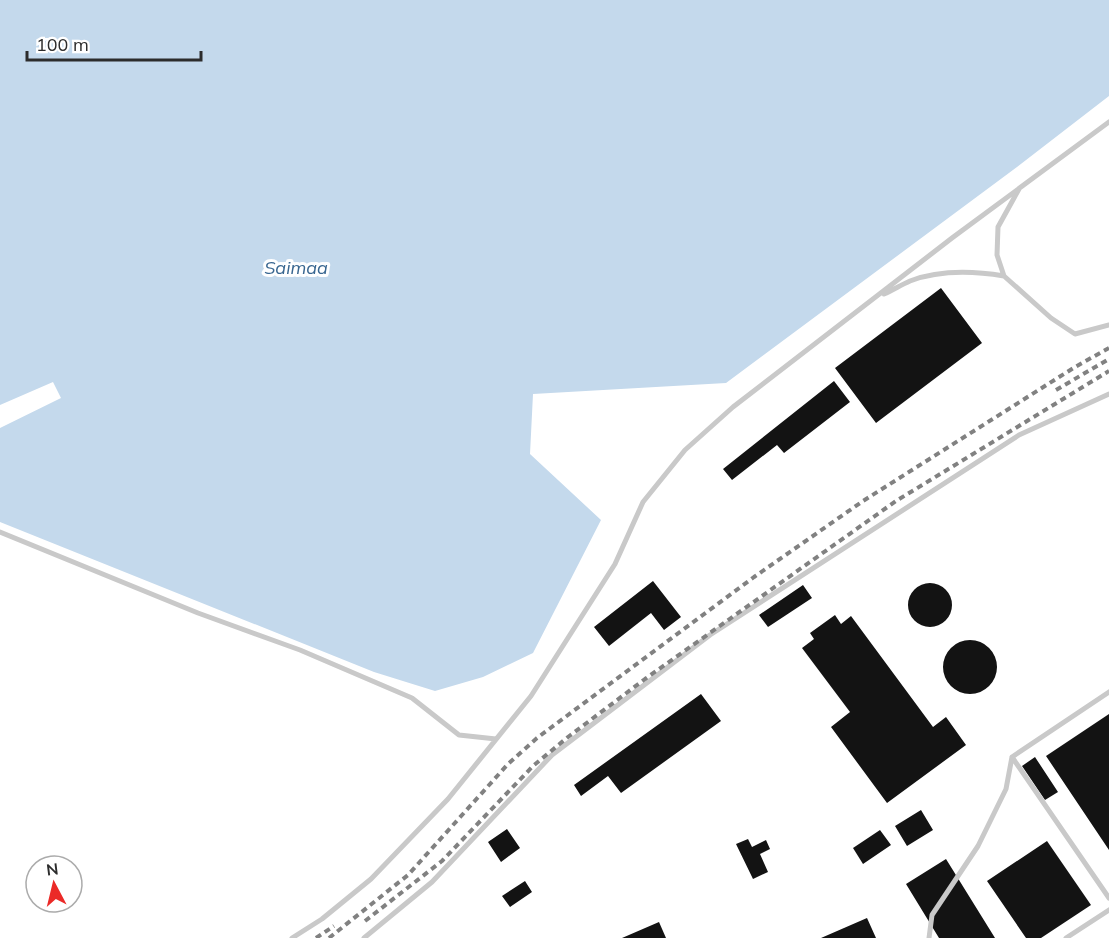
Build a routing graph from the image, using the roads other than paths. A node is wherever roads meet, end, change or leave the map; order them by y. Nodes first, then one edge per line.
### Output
1 (1109, 122) edge
2 (1020, 187) junction
3 (1004, 276) junction
4 (873, 299) junction
5 (1109, 325) edge
6 (1109, 394) edge
7 (0, 532) edge
8 (1109, 692) edge
9 (496, 739) junction
10 (1012, 757) junction
11 (1109, 898) edge
12 (1109, 910) edge
13 (292, 938) edge
14 (364, 938) edge
15 (928, 938) edge
16 (1066, 938) edge

1 - 2 lane
2 - 3 lane
2 - 4 lane
3 - 4 lane
3 - 5 lane
4 - 9 lane
6 - 14 lane
7 - 9 lane
8 - 10 lane
9 - 13 lane
10 - 11 lane
10 - 15 lane
12 - 16 lane

